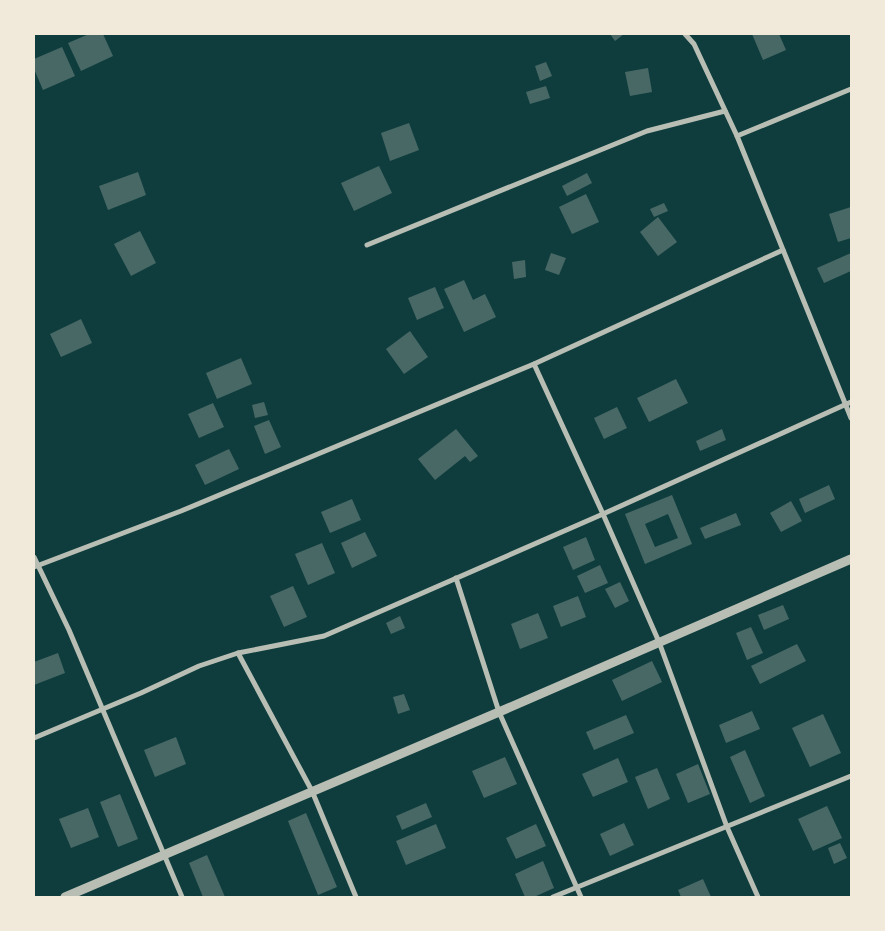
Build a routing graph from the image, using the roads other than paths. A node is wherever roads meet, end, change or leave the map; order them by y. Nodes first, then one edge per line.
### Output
1 (685, 34) edge
2 (851, 89) edge
3 (725, 111) junction
4 (737, 136) junction
5 (367, 245) dead end
6 (783, 250) junction
7 (534, 364) junction
8 (851, 402) edge
9 (845, 405) junction
10 (851, 418) edge
11 (603, 514) junction
12 (34, 557) edge
13 (851, 559) edge
14 (36, 567) edge
15 (456, 578) junction
16 (659, 642) junction
17 (238, 653) junction
18 (102, 710) junction
19 (499, 712) junction
20 (34, 738) edge
21 (851, 776) edge
22 (312, 791) junction
23 (727, 827) junction
24 (164, 855) junction
25 (576, 888) junction
26 (66, 897) edge
27 (182, 897) edge
28 (356, 897) edge
29 (553, 897) edge
30 (581, 897) edge
31 (758, 897) edge

1 - 3 street
2 - 4 street
3 - 4 street
3 - 5 street
4 - 6 street
6 - 7 street
6 - 9 street
7 - 11 street
7 - 14 street
8 - 9 street
9 - 10 street
9 - 11 street
11 - 15 street
11 - 16 street
12 - 14 street
13 - 16 street
14 - 18 street
15 - 17 street
15 - 19 street
16 - 19 street
16 - 23 street
17 - 18 street
17 - 22 street
18 - 20 street
18 - 24 street
19 - 22 street
19 - 25 street
21 - 23 street
22 - 24 street
22 - 28 street
23 - 25 street
23 - 31 street
24 - 26 street
24 - 27 street
25 - 29 street
25 - 30 street

